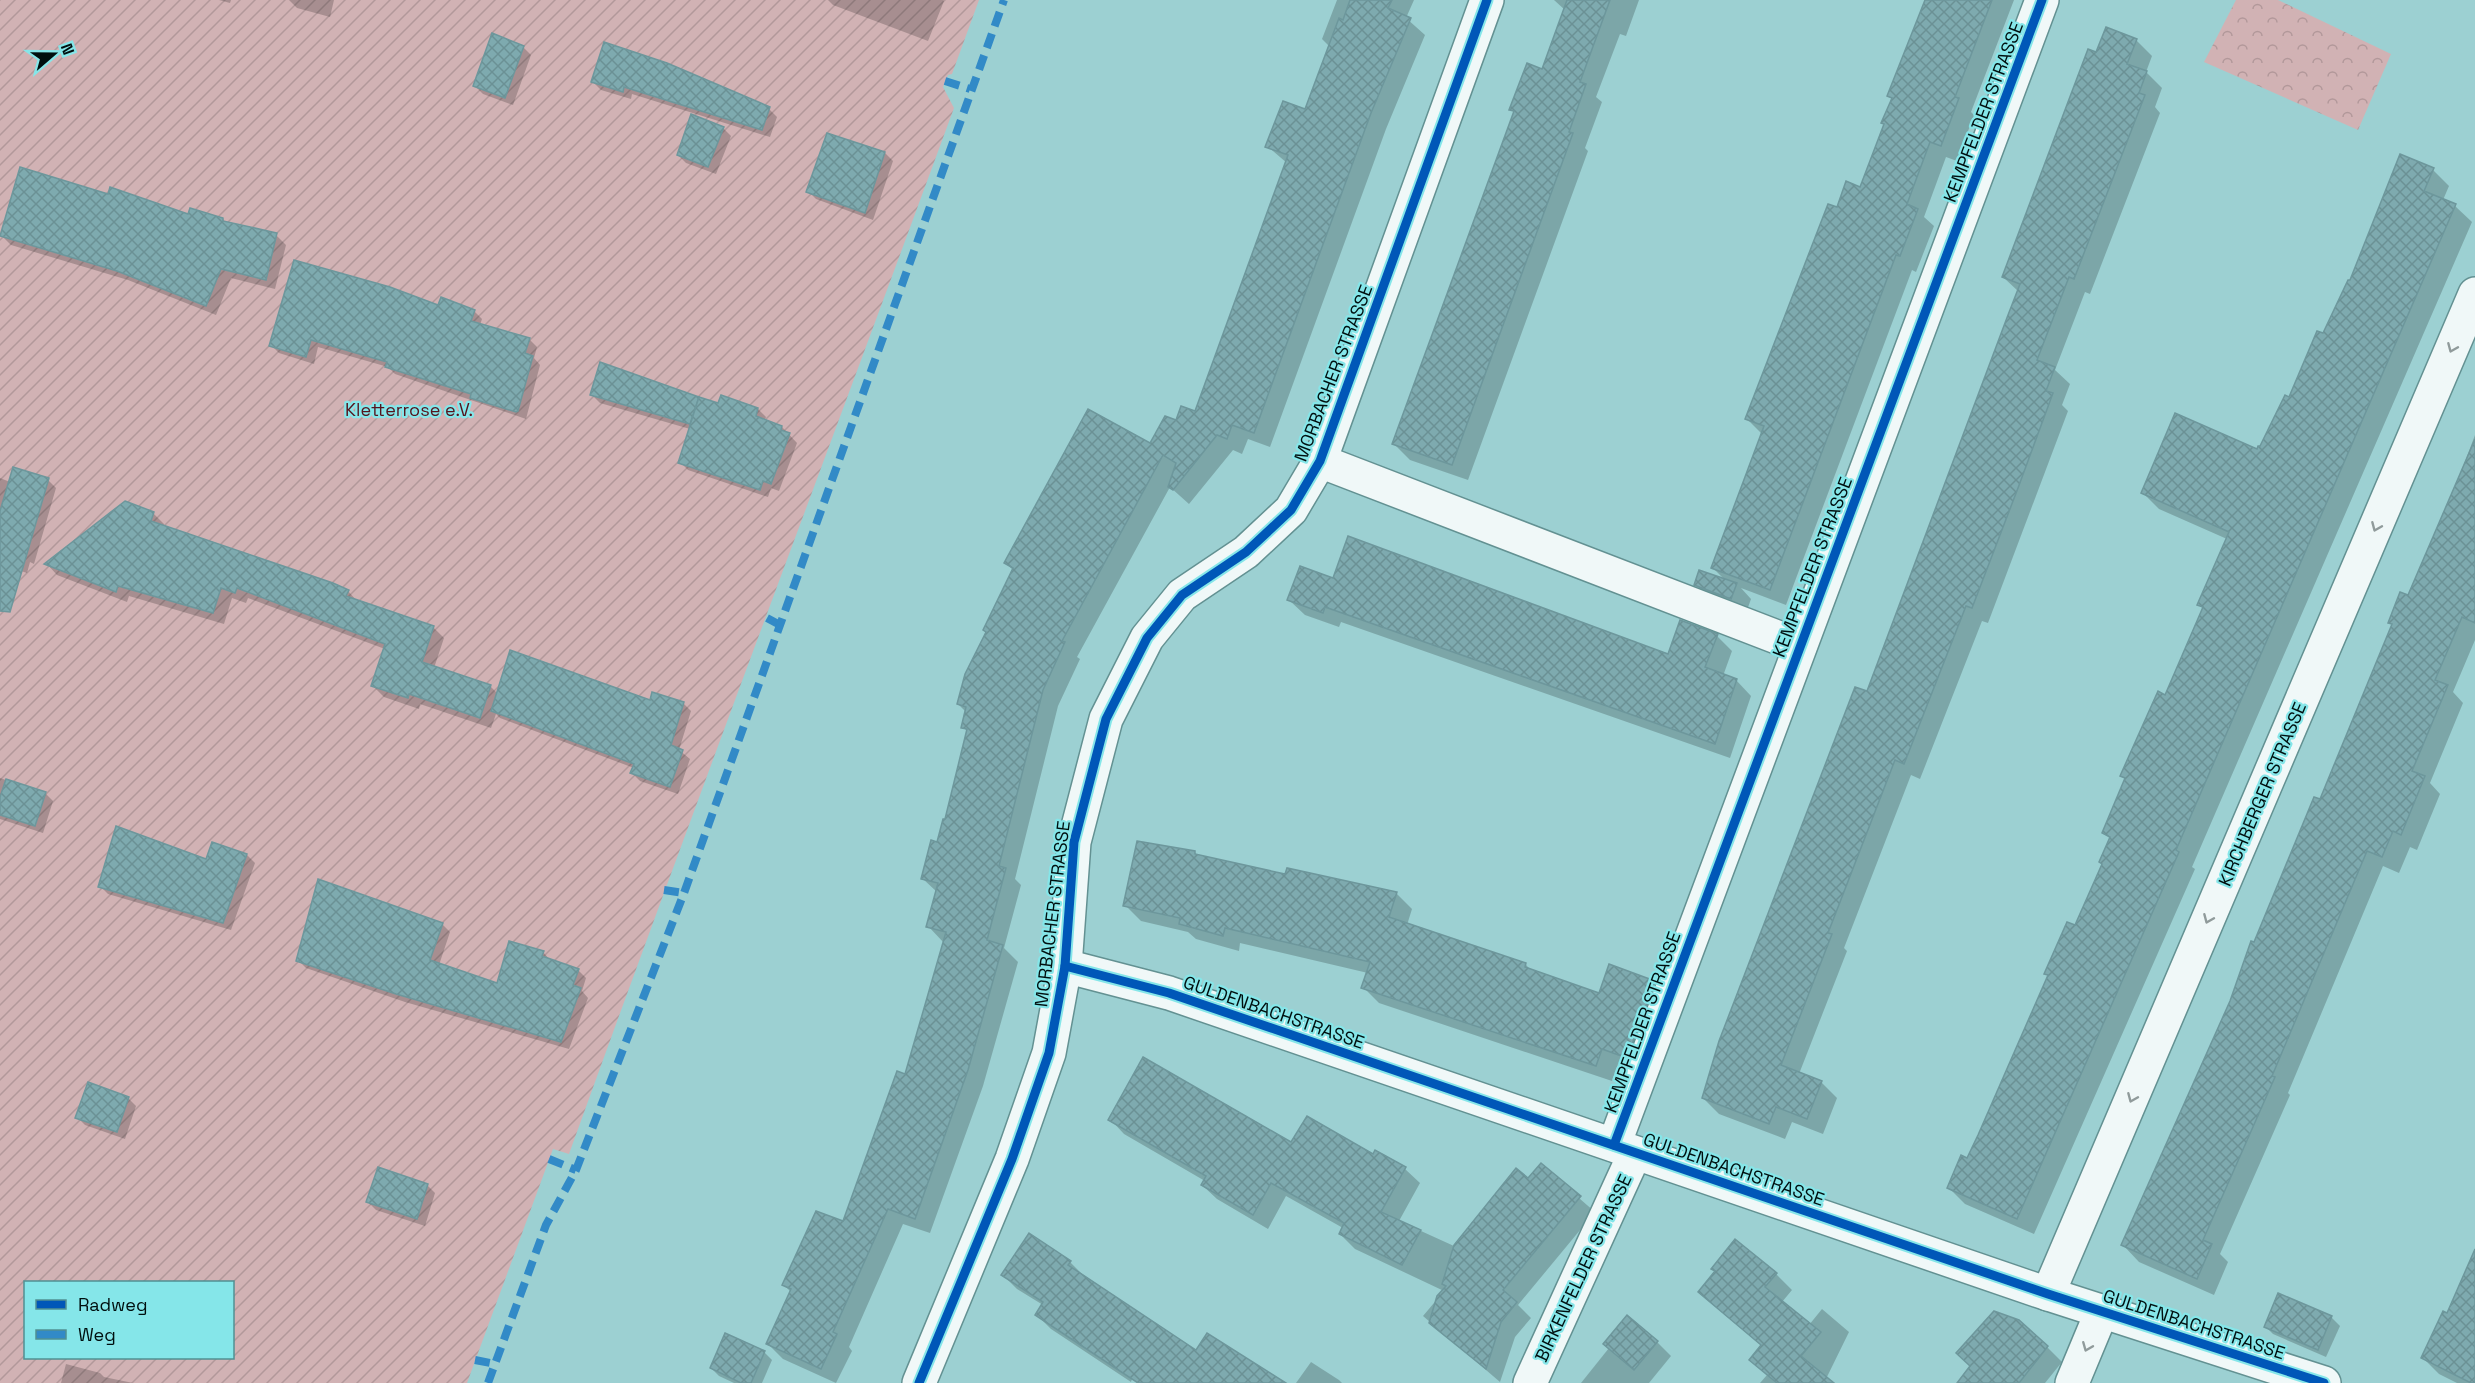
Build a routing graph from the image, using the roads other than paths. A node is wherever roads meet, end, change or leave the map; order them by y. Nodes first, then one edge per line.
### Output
1 (1487, 0) edge
2 (2042, 0) edge
3 (2475, 294) edge
4 (1320, 461) junction
5 (1800, 646) junction
6 (1065, 966) junction
7 (1625, 1149) junction
8 (2048, 1294) junction
9 (2102, 1311) junction
10 (918, 1383) edge
11 (1530, 1383) edge
12 (2072, 1383) edge
13 (2324, 1383) edge

1 - 4 street, MORBACHER STRASSE
2 - 5 street, KEMPFELDER STRASSE
3 -> 8 street, KIRCHBERGER STRASSE
4 - 5 street, MORBACHER STRASSE
4 - 6 street, MORBACHER STRASSE
5 - 7 street, KEMPFELDER STRASSE
6 - 7 street, GULDENBACHSTRASSE
6 - 10 street, MORBACHER STRASSE
7 - 8 street, GULDENBACHSTRASSE
7 - 11 street, BIRKENFELDER STRASSE
8 - 9 street, GULDENBACHSTRASSE
9 -> 12 street
9 - 13 street, GULDENBACHSTRASSE

